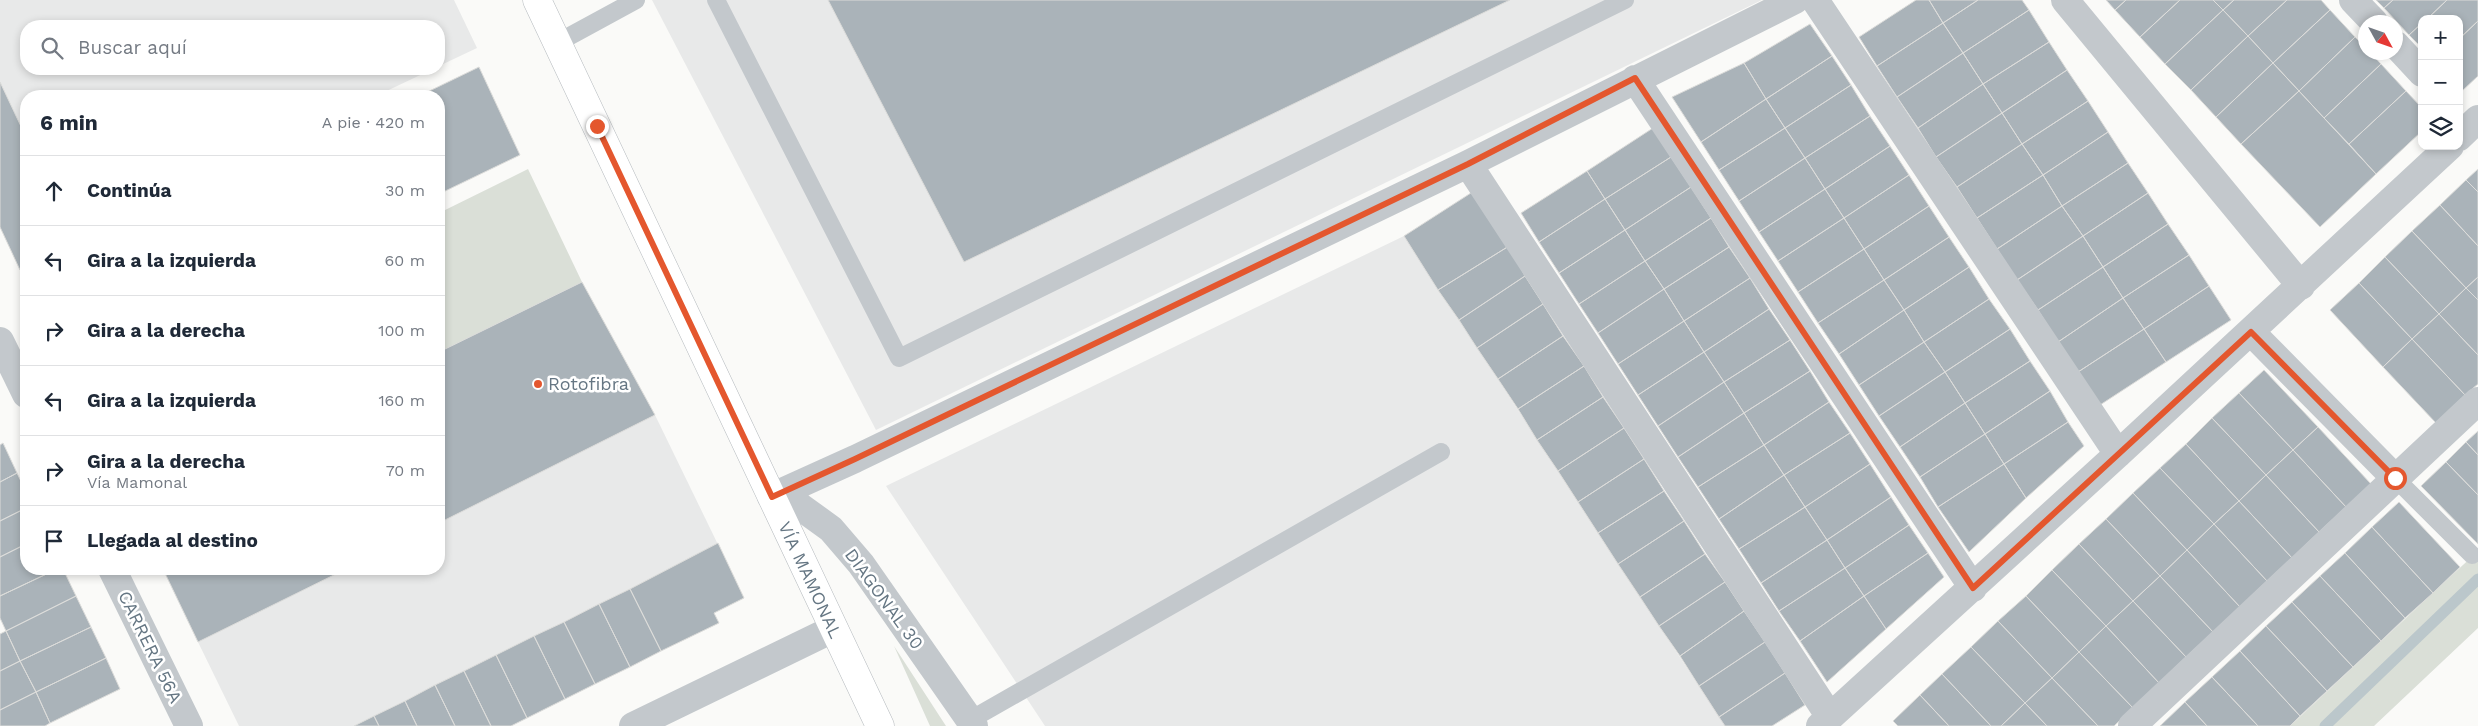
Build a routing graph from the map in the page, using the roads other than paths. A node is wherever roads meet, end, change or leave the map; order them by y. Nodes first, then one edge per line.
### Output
1 (537, 0) edge
2 (636, 0) edge
3 (716, 0) edge
4 (1625, 0) edge
5 (1794, 0) edge
6 (1815, 0) edge
7 (2065, 0) edge
8 (2353, 0) edge
9 (2367, 15) edge
10 (557, 43) junction
11 (2403, 53) edge
12 (2418, 69) edge
13 (1635, 78) junction
14 (2446, 150) edge
15 (1468, 164) junction
16 (2301, 286) junction
17 (2251, 332) junction
18 (0, 341) edge
19 (20, 382) edge
20 (2478, 401) edge
21 (1441, 452) dead end
22 (2118, 454) junction
23 (2395, 478) junction
24 (772, 497) junction
25 (2472, 555) dead end
26 (115, 575) edge
27 (1973, 588) junction
28 (833, 630) junction
29 (1825, 722) edge
30 (972, 723) edge
31 (189, 726) edge
32 (633, 726) edge
33 (880, 726) edge
34 (2132, 726) edge

1 - 10 main road, VÍA MAMONAL
2 - 10 lane
3 - 4 lane
5 - 13 street
6 - 22 street
7 - 16 street
8 - 9 street
10 - 24 main road, VÍA MAMONAL
11 - 12 street
13 - 15 street
13 - 27 street
14 - 16 street
15 - 24 street
15 - 29 street
16 - 17 street
17 - 22 street
17 - 23 street
18 - 19 street
20 - 23 street
21 - 30 lane
22 - 27 street
23 - 25 lane
23 - 34 street
24 - 28 main road, VÍA MAMONAL
24 - 30 street, DIAGONAL 30
26 - 31 street, CARRERA 56A
27 - 29 street
28 - 32 street
28 - 33 main road, VÍA MAMONAL

